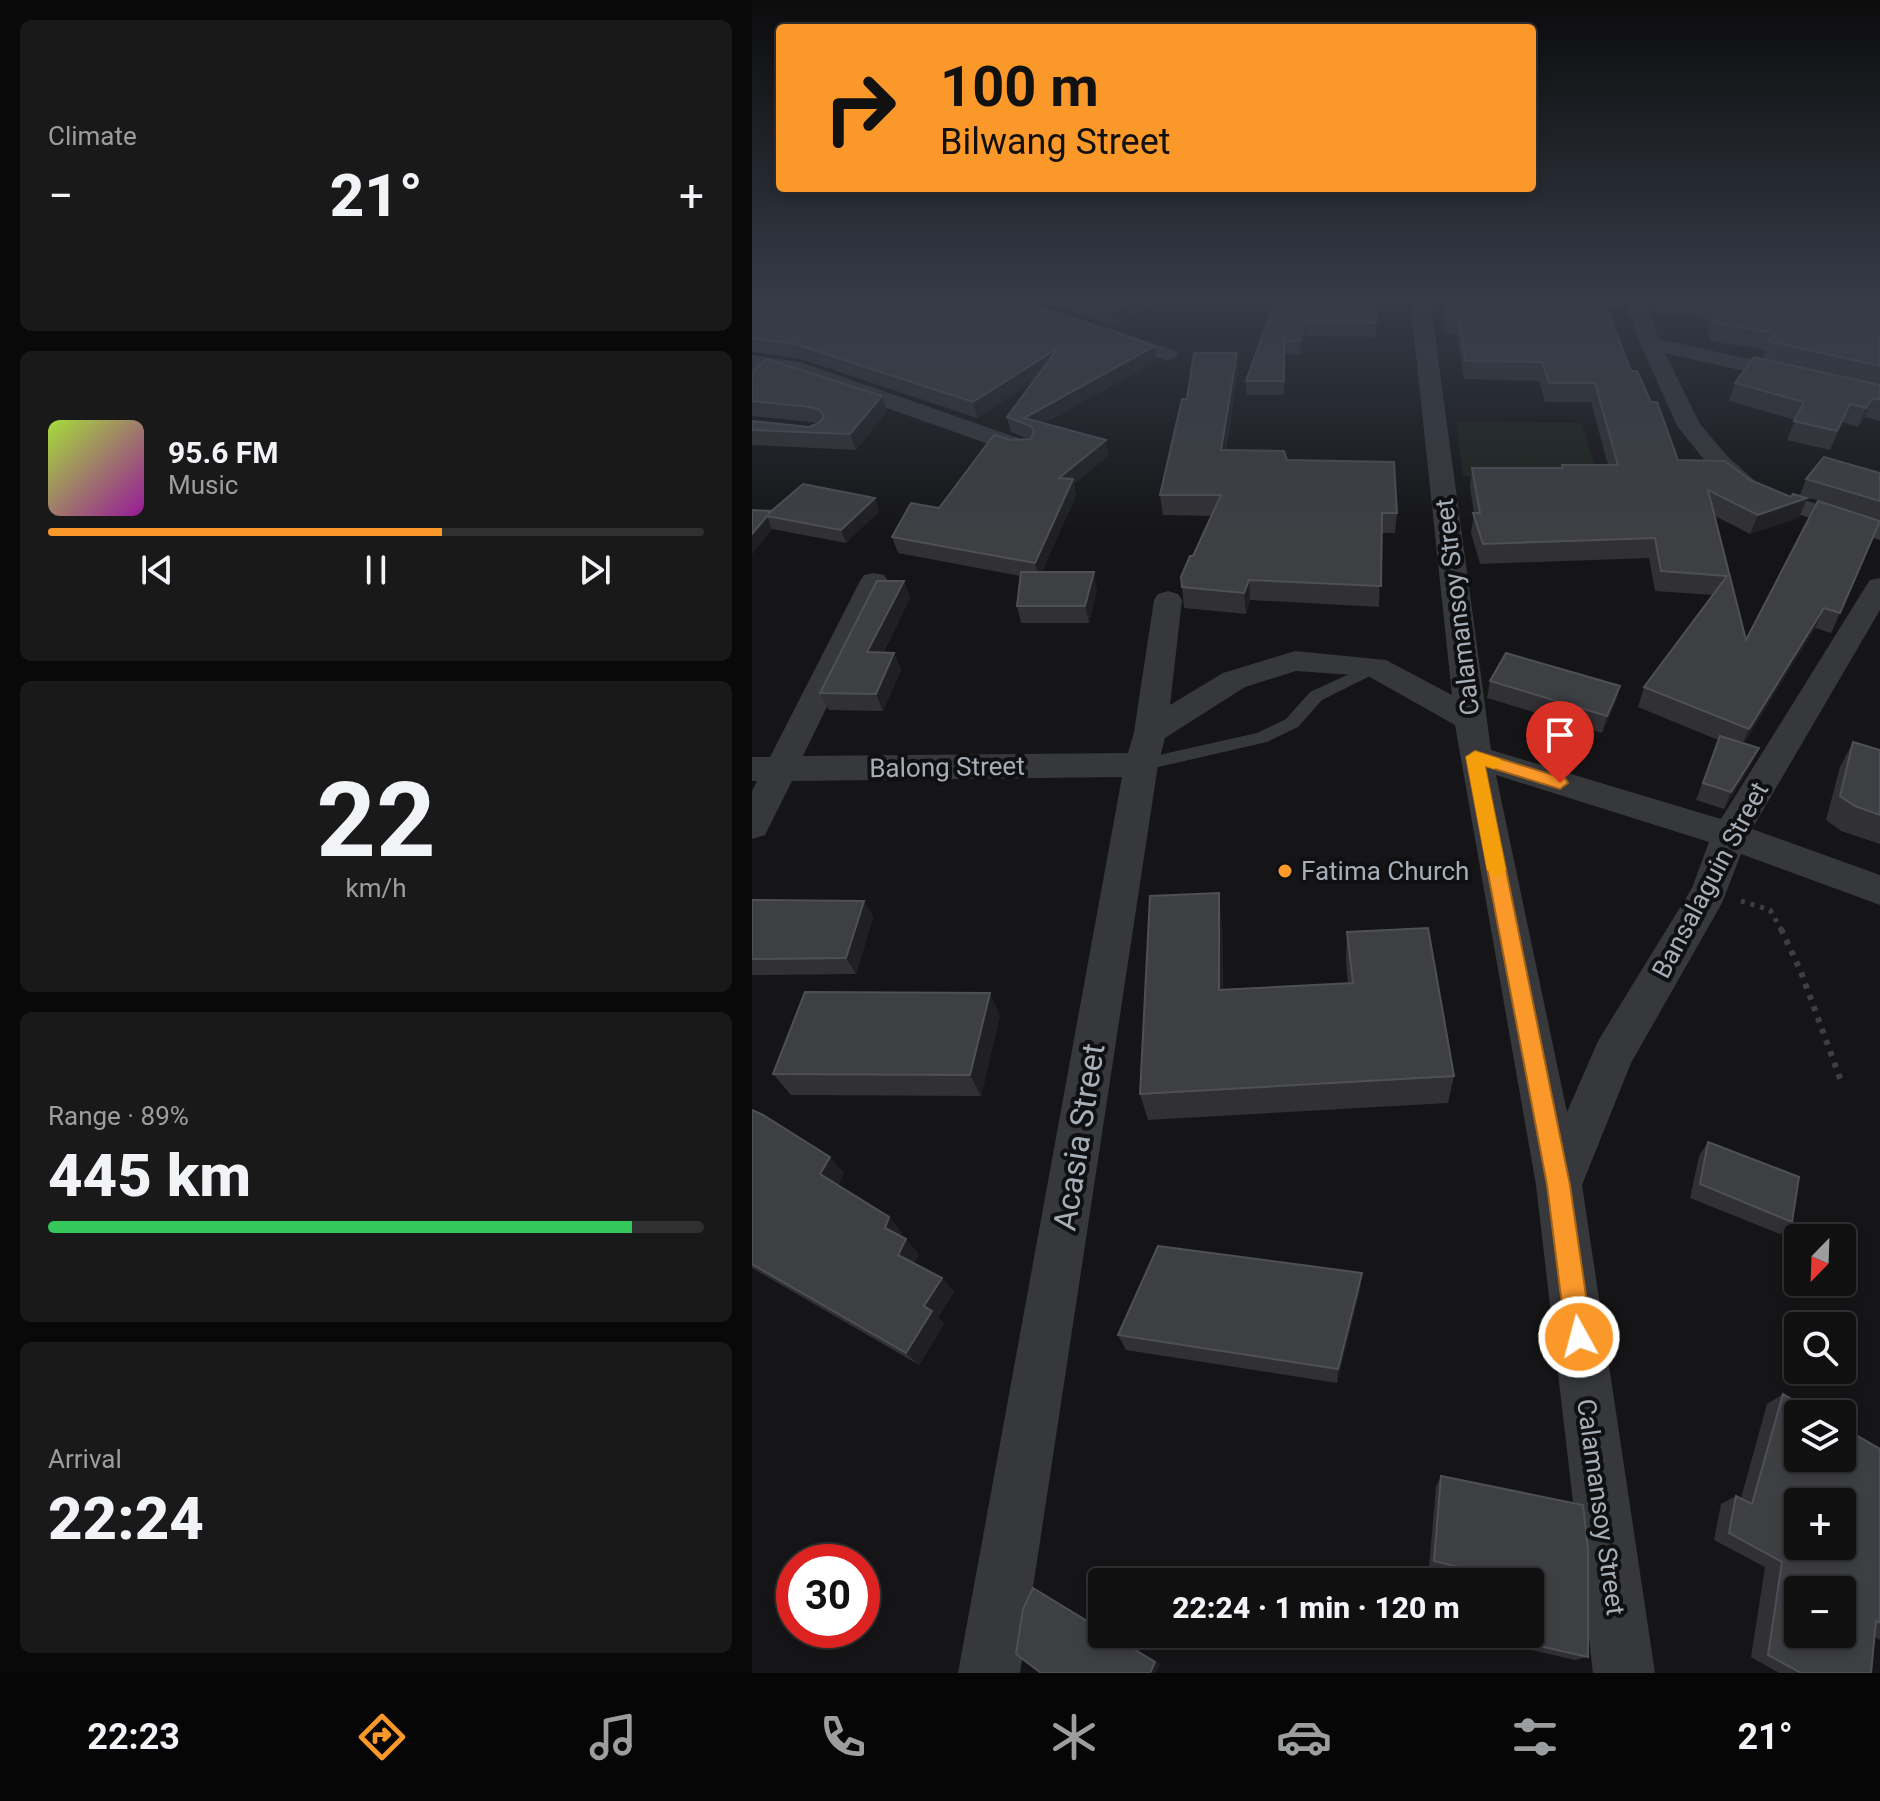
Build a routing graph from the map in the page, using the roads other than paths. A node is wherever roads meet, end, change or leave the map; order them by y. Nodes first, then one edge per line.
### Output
1 (789, 376) edge
2 (1429, 376) edge
3 (1666, 376) edge
4 (1796, 376) edge
5 (1880, 395) edge
6 (1023, 448) edge
7 (1880, 532) edge
8 (874, 581) edge
9 (1880, 586) edge
10 (1168, 600) dead end
11 (1375, 667) junction
12 (1472, 738) junction
13 (1146, 748) junction
14 (766, 769) edge
15 (752, 826) edge
16 (1730, 835) junction
17 (1880, 890) edge
18 (1559, 1185) junction
19 (989, 1673) edge
20 (1624, 1673) edge

1 - 6 street
2 - 12 street, Calamansoy Street
3 - 7 street
4 - 5 street
8 - 14 street
9 - 16 street, Bansalaguin Street
10 - 13 street, Acasia Street
11 - 12 street
11 - 13 lane
11 - 13 street
12 - 16 street
12 - 18 street, Calamansoy Street
13 - 14 street, Balong Street
13 - 19 street, Acasia Street
14 - 15 street
16 - 17 street
16 - 18 street, Bansalaguin Street
18 - 20 street, Calamansoy Street

